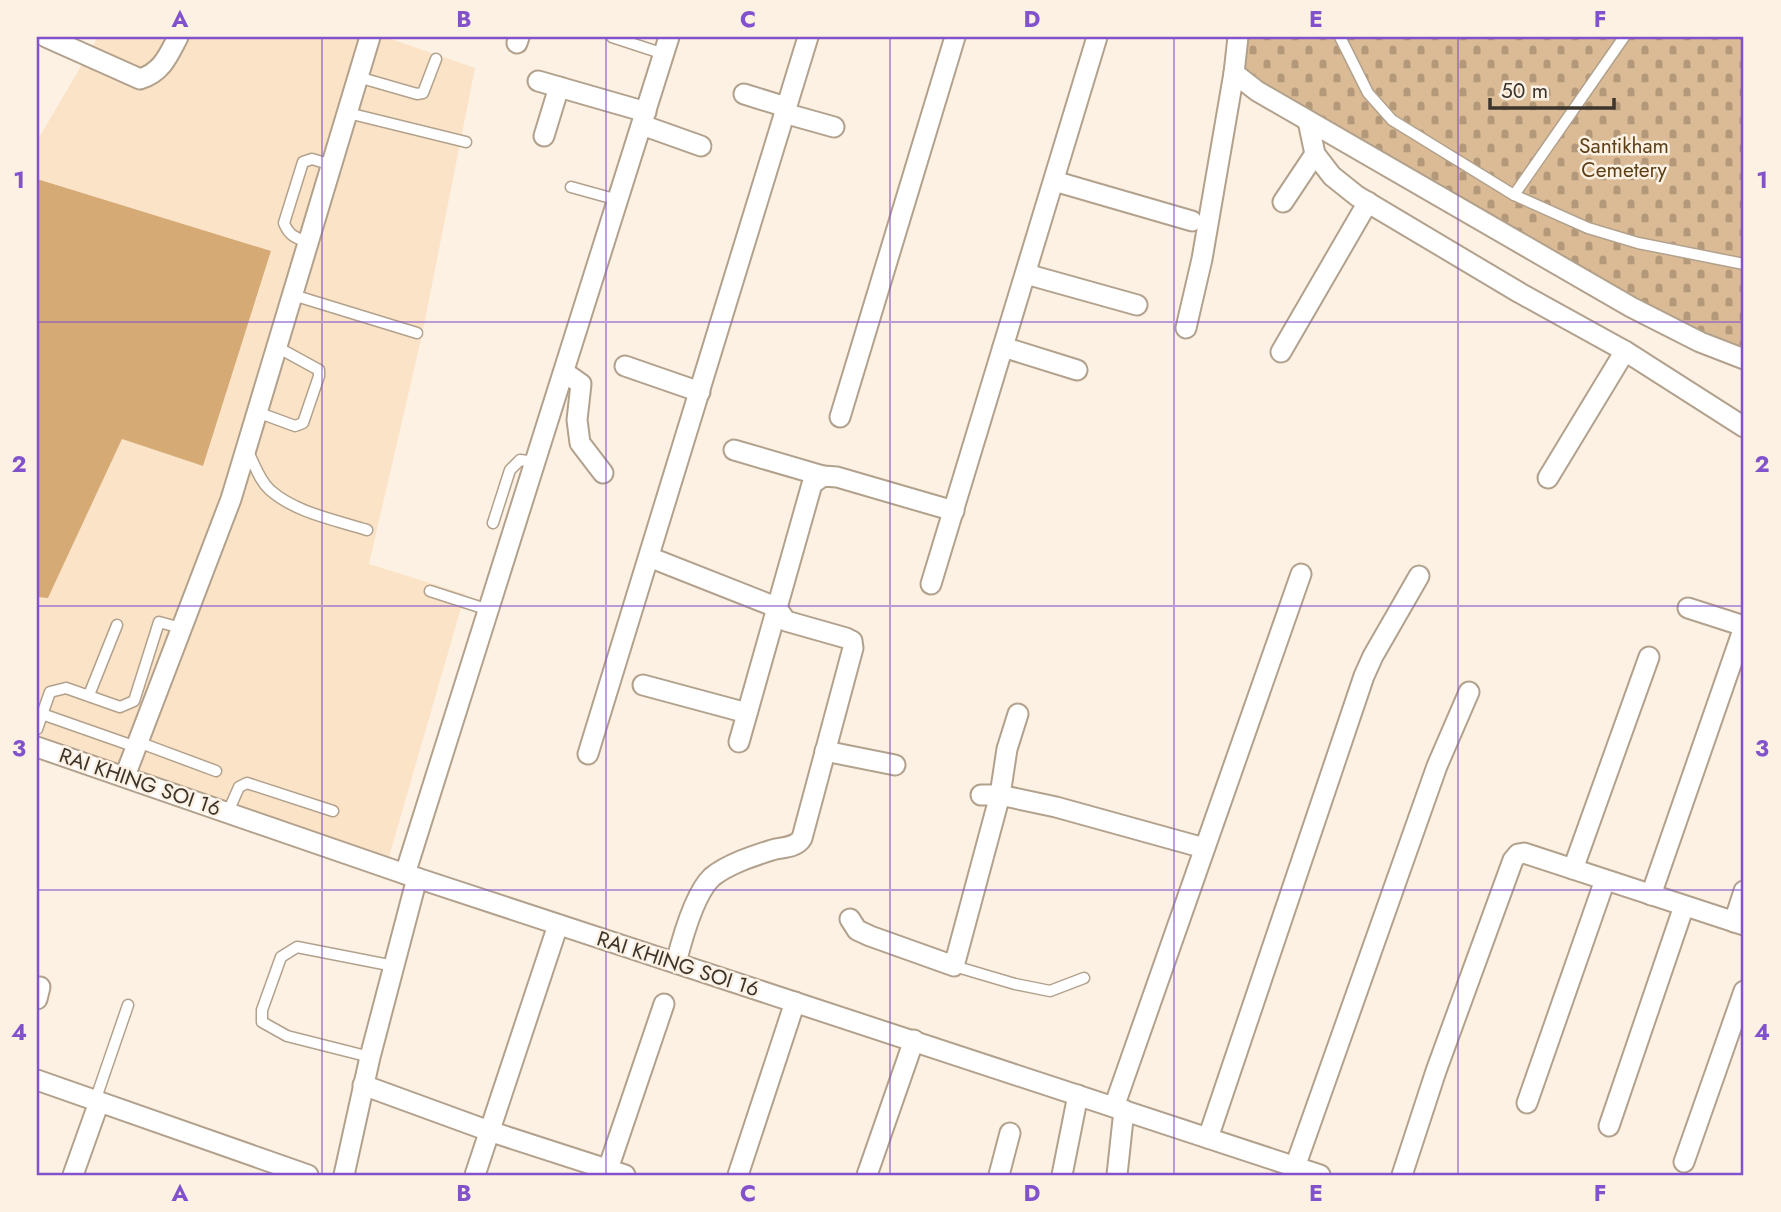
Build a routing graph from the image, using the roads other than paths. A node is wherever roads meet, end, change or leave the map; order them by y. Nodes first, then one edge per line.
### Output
1 (46, 37) edge
2 (178, 37) edge
3 (370, 37) edge
4 (612, 37) edge
5 (808, 37) edge
6 (955, 37) edge
7 (1097, 37) edge
8 (1238, 37) edge
9 (1340, 37) edge
10 (1624, 37) edge
11 (666, 45) edge
12 (436, 59) dead end
13 (1234, 73) junction
14 (358, 77) junction
15 (538, 81) dead end
16 (559, 87) junction
17 (744, 94) dead end
18 (785, 110) junction
19 (348, 113) junction
20 (644, 119) junction
21 (1308, 121) junction
22 (834, 127) dead end
23 (544, 136) dead end
24 (466, 142) dead end
25 (701, 146) dead end
26 (1315, 154) junction
27 (332, 165) junction
28 (1054, 181) junction
29 (571, 187) dead end
30 (1514, 195) junction
31 (618, 200) junction
32 (1283, 202) dead end
33 (1368, 202) junction
34 (1192, 221) dead end
35 (309, 242) junction
36 (1744, 264) edge
37 (1026, 274) junction
38 (293, 295) junction
39 (1137, 305) dead end
40 (1186, 328) dead end
41 (416, 333) dead end
42 (277, 346) junction
43 (1003, 347) junction
44 (1625, 351) junction
45 (1281, 352) dead end
46 (1744, 359) edge
47 (625, 366) dead end
48 (1077, 370) dead end
49 (564, 372) junction
50 (700, 392) junction
51 (257, 412) junction
52 (840, 417) dead end
53 (1744, 427) edge
54 (246, 449) junction
55 (734, 450) dead end
56 (536, 462) junction
57 (603, 473) dead end
58 (822, 477) junction
59 (1548, 478) dead end
60 (954, 511) junction
61 (493, 523) dead end
62 (367, 530) dead end
63 (649, 557) junction
64 (1301, 574) dead end
65 (1419, 576) dead end
66 (931, 584) dead end
67 (430, 591) dead end
68 (776, 607) junction
69 (1688, 608) dead end
70 (489, 610) junction
71 (117, 625) dead end
72 (1744, 627) edge
73 (181, 628) junction
74 (1649, 657) dead end
75 (643, 685) dead end
76 (1469, 692) dead end
77 (89, 695) junction
78 (747, 713) junction
79 (42, 714) junction
80 (1018, 714) dead end
81 (37, 729) edge
82 (739, 742) dead end
83 (137, 744) junction
84 (37, 747) edge
85 (825, 751) junction
86 (588, 754) dead end
87 (895, 765) dead end
88 (216, 771) dead end
89 (125, 776) junction
90 (990, 795) junction
91 (333, 811) dead end
92 (228, 812) junction
93 (1203, 848) junction
94 (1573, 869) junction
95 (411, 876) junction
96 (1605, 880) junction
97 (1744, 891) edge
98 (1651, 895) junction
99 (1684, 906) junction
100 (850, 919) dead end
101 (1739, 924) edge
102 (558, 925) junction
103 (676, 963) junction
104 (394, 966) junction
105 (954, 966) junction
106 (1084, 978) dead end
107 (1744, 991) edge
108 (795, 1002) junction
109 (664, 1004) dead end
110 (128, 1005) dead end
111 (914, 1040) junction
112 (370, 1057) junction
113 (37, 1080) edge
114 (363, 1086) junction
115 (1078, 1095) junction
116 (97, 1101) junction
117 (1527, 1103) dead end
118 (1119, 1108) junction
119 (1609, 1126) dead end
120 (489, 1131) junction
121 (1010, 1133) dead end
122 (1208, 1138) junction
123 (1684, 1163) dead end
124 (1295, 1167) junction
125 (613, 1173) edge
126 (73, 1175) edge
127 (308, 1175) edge
128 (344, 1175) edge
129 (475, 1175) edge
130 (738, 1175) edge
131 (867, 1175) edge
132 (999, 1175) edge
133 (1062, 1175) edge
134 (1117, 1175) edge
135 (1320, 1175) edge
136 (1402, 1175) edge

1 - 2 street
3 - 14 street
4 - 11 lane
5 - 18 street
6 - 52 street
7 - 28 street
8 - 13 street
9 - 30 lane
10 - 30 lane
11 - 20 street
12 - 14 lane
13 - 21 street
13 - 40 street
14 - 19 street
15 - 16 street
16 - 20 street
16 - 23 street
17 - 18 street
18 - 22 street
18 - 50 street
19 - 24 lane
19 - 27 street
20 - 25 street
20 - 31 street
21 - 26 street
21 - 46 street
26 - 32 street
26 - 33 street
27 - 35 street
27 - 35 lane
28 - 34 street
28 - 37 street
29 - 31 lane
30 - 36 lane
31 - 49 street
33 - 44 street
33 - 45 street
35 - 38 street
37 - 39 street
37 - 43 street
38 - 41 lane
38 - 42 street
42 - 51 street
42 - 51 lane
43 - 48 street
43 - 60 street
44 - 53 street
44 - 59 street
47 - 50 street
49 - 56 street
49 - 57 street
50 - 63 street
51 - 54 street
54 - 62 lane
54 - 73 street
55 - 58 street
56 - 61 lane
56 - 70 street
58 - 60 street
58 - 68 street
60 - 66 street
63 - 68 street
63 - 86 street
64 - 93 street
65 - 122 street
67 - 70 lane
68 - 78 street
68 - 85 street
69 - 72 street
70 - 95 street
71 - 77 lane
72 - 98 street
73 - 77 lane
73 - 83 street
74 - 94 street
75 - 78 street
76 - 124 street
77 - 79 lane
78 - 82 street
79 - 81 lane
79 - 83 lane
80 - 90 street
83 - 88 lane
83 - 89 street
84 - 89 street, RAI KHING SOI 16
85 - 87 street
85 - 103 street
89 - 92 street, RAI KHING SOI 16
90 - 93 street
90 - 105 street
91 - 92 lane
92 - 95 street, RAI KHING SOI 16
93 - 118 street
94 - 96 street
94 - 136 street
95 - 102 street, RAI KHING SOI 16
95 - 104 street
96 - 98 street
96 - 117 street
97 - 101 street
98 - 99 street
99 - 101 street
99 - 119 street
100 - 105 street
102 - 103 street, RAI KHING SOI 16
102 - 120 street
103 - 108 street, RAI KHING SOI 16
104 - 112 street
104 - 112 lane
105 - 106 lane
107 - 123 street
108 - 111 street, RAI KHING SOI 16
108 - 130 street
109 - 125 street
110 - 116 lane
111 - 115 street, RAI KHING SOI 16
111 - 131 street
112 - 114 street
113 - 116 street
114 - 120 street
114 - 128 street
115 - 118 street, RAI KHING SOI 16
115 - 133 street
116 - 126 street
116 - 127 street
118 - 122 street, RAI KHING SOI 16
118 - 134 street
120 - 125 street
120 - 129 street
121 - 132 street
122 - 124 street, RAI KHING SOI 16
124 - 135 street, RAI KHING SOI 16

